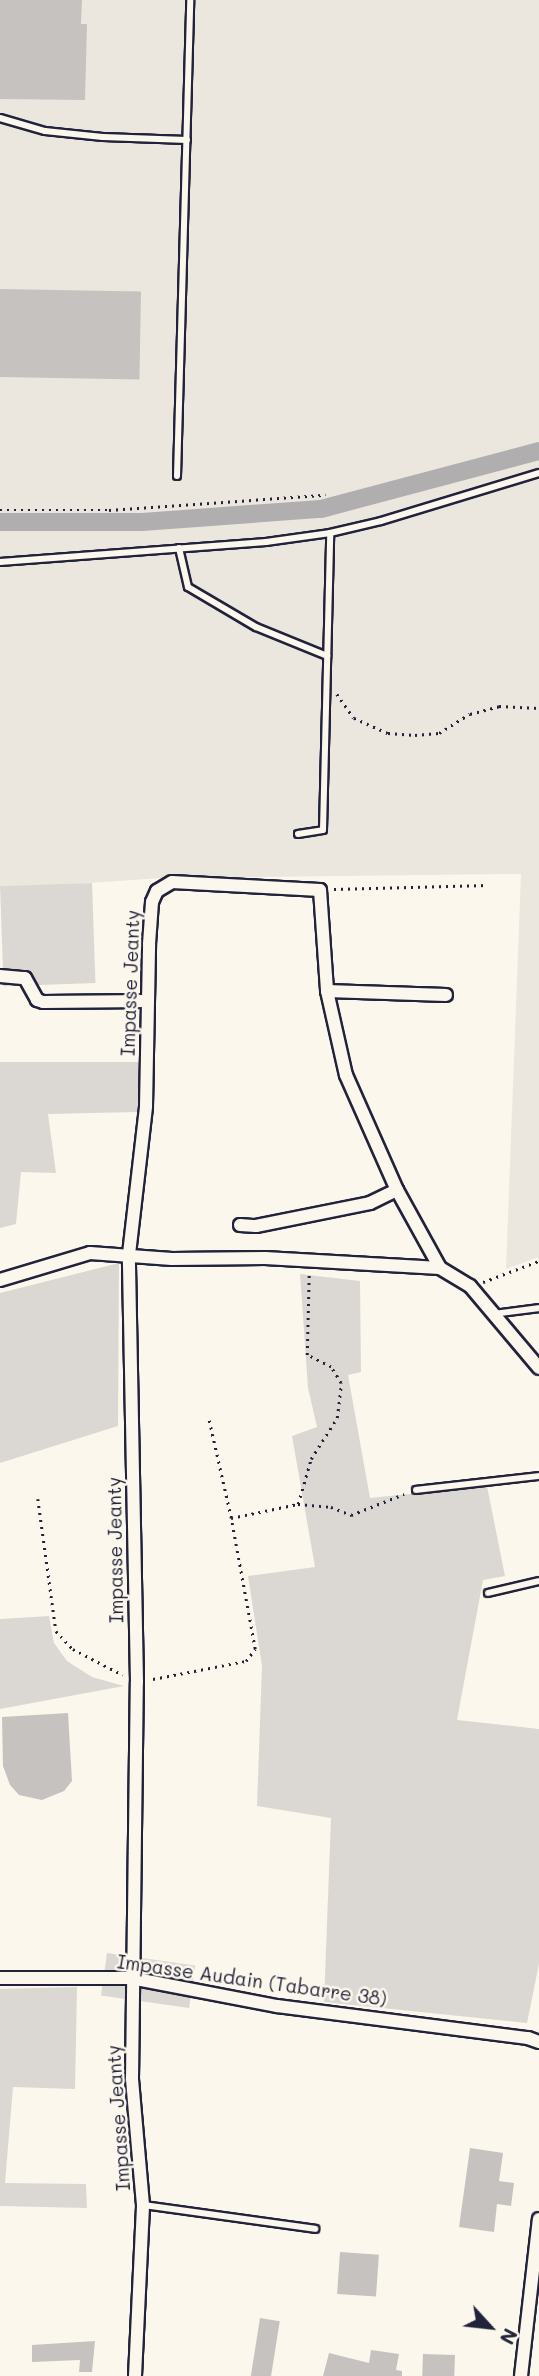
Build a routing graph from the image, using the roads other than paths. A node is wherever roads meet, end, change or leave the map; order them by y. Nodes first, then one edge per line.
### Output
1 (190, 0) edge
2 (0, 118) edge
3 (187, 140) junction
4 (539, 473) edge
5 (177, 476) dead end
6 (330, 533) junction
7 (179, 548) junction
8 (0, 562) edge
9 (327, 656) junction
10 (298, 834) dead end
11 (0, 976) edge
12 (327, 991) junction
13 (446, 995) dead end
14 (148, 1001) junction
15 (397, 1190) junction
16 (240, 1225) dead end
17 (129, 1254) junction
18 (440, 1268) junction
19 (0, 1280) edge
20 (539, 1308) edge
21 (494, 1314) junction
22 (539, 1368) edge
23 (539, 1476) edge
24 (416, 1489) road end
25 (539, 1581) edge
26 (488, 1593) dead end
27 (0, 1978) edge
28 (131, 1978) junction
29 (539, 2042) edge
30 (143, 2205) junction
31 (539, 2219) edge
32 (316, 2229) dead end
33 (135, 2376) edge
34 (521, 2376) edge

1 - 3 lane
2 - 3 lane
3 - 5 lane
4 - 6 lane
6 - 7 lane
6 - 9 lane
7 - 8 lane
7 - 9 lane
9 - 10 lane
11 - 14 street
12 - 13 street
12 - 14 street, Impasse Jeanty
12 - 15 street
14 - 17 street, Impasse Jeanty
15 - 16 street
15 - 18 street
17 - 18 street
17 - 19 street
17 - 28 street, Impasse Jeanty
18 - 21 street
20 - 21 lane
21 - 22 street
23 - 24 lane
25 - 26 lane
27 - 28 street, Impasse Audain (Tabarre 38)
28 - 29 street, Impasse Audain (Tabarre 38)
28 - 30 street, Impasse Jeanty
30 - 32 lane
30 - 33 street, Impasse Jeanty
31 - 34 street

